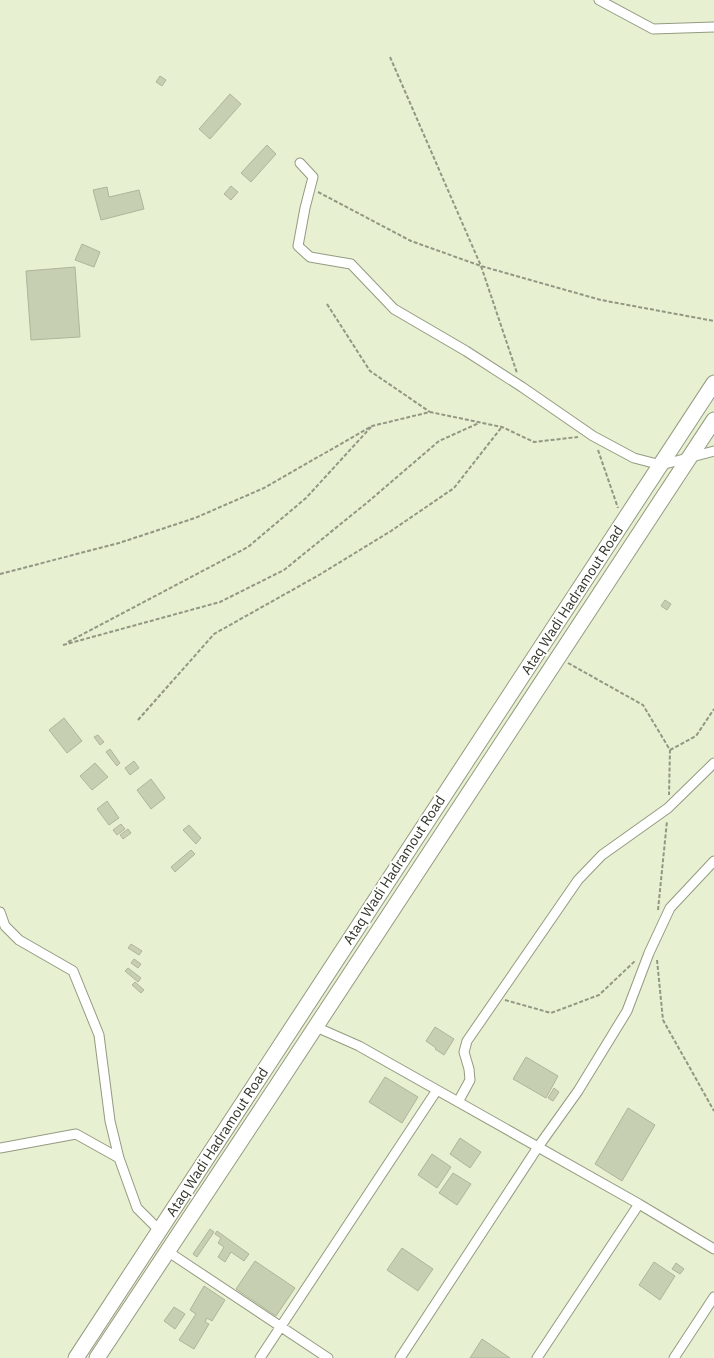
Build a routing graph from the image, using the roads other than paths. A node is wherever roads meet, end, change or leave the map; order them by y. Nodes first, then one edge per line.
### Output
1 (599, 0) edge
2 (714, 27) edge
3 (300, 163) dead end
4 (714, 384) edge
5 (714, 420) edge
6 (714, 452) edge
7 (689, 458) junction
8 (661, 465) junction
9 (714, 763) edge
10 (714, 861) edge
11 (0, 912) edge
12 (316, 1027) junction
13 (437, 1090) junction
14 (458, 1102) junction
15 (538, 1147) junction
16 (0, 1148) edge
17 (119, 1158) junction
18 (184, 1193) junction
19 (639, 1204) junction
20 (159, 1230) junction
21 (714, 1249) edge
22 (167, 1251) junction
23 (714, 1298) edge
24 (108, 1308) junction
25 (121, 1320) junction
26 (280, 1327) junction
27 (76, 1358) edge
28 (97, 1358) edge
29 (260, 1358) edge
30 (328, 1358) edge
31 (400, 1358) edge
32 (537, 1358) edge
33 (674, 1358) edge

1 - 2 street
3 - 8 street
4 - 8 main road, Ataq Wadi Hadramout Road
5 - 7 main road, Ataq Wadi Hadramout Road
6 - 7 street
7 - 8 street
7 - 12 main road, Ataq Wadi Hadramout Road
8 - 18 main road, Ataq Wadi Hadramout Road
9 - 14 street
10 - 15 street
11 - 17 street
12 - 13 street
12 - 22 main road, Ataq Wadi Hadramout Road
13 - 14 street
13 - 26 street
14 - 15 street
15 - 19 street
15 - 31 street
16 - 17 street
17 - 20 street
18 - 20 main road, Ataq Wadi Hadramout Road
18 - 22 main road
19 - 21 street
19 - 32 street
20 - 24 main road, Ataq Wadi Hadramout Road
22 - 25 main road, Ataq Wadi Hadramout Road
22 - 26 street
23 - 33 street
24 - 25 main road
24 - 27 main road, Ataq Wadi Hadramout Road
25 - 28 main road, Ataq Wadi Hadramout Road
26 - 29 street
26 - 30 street

